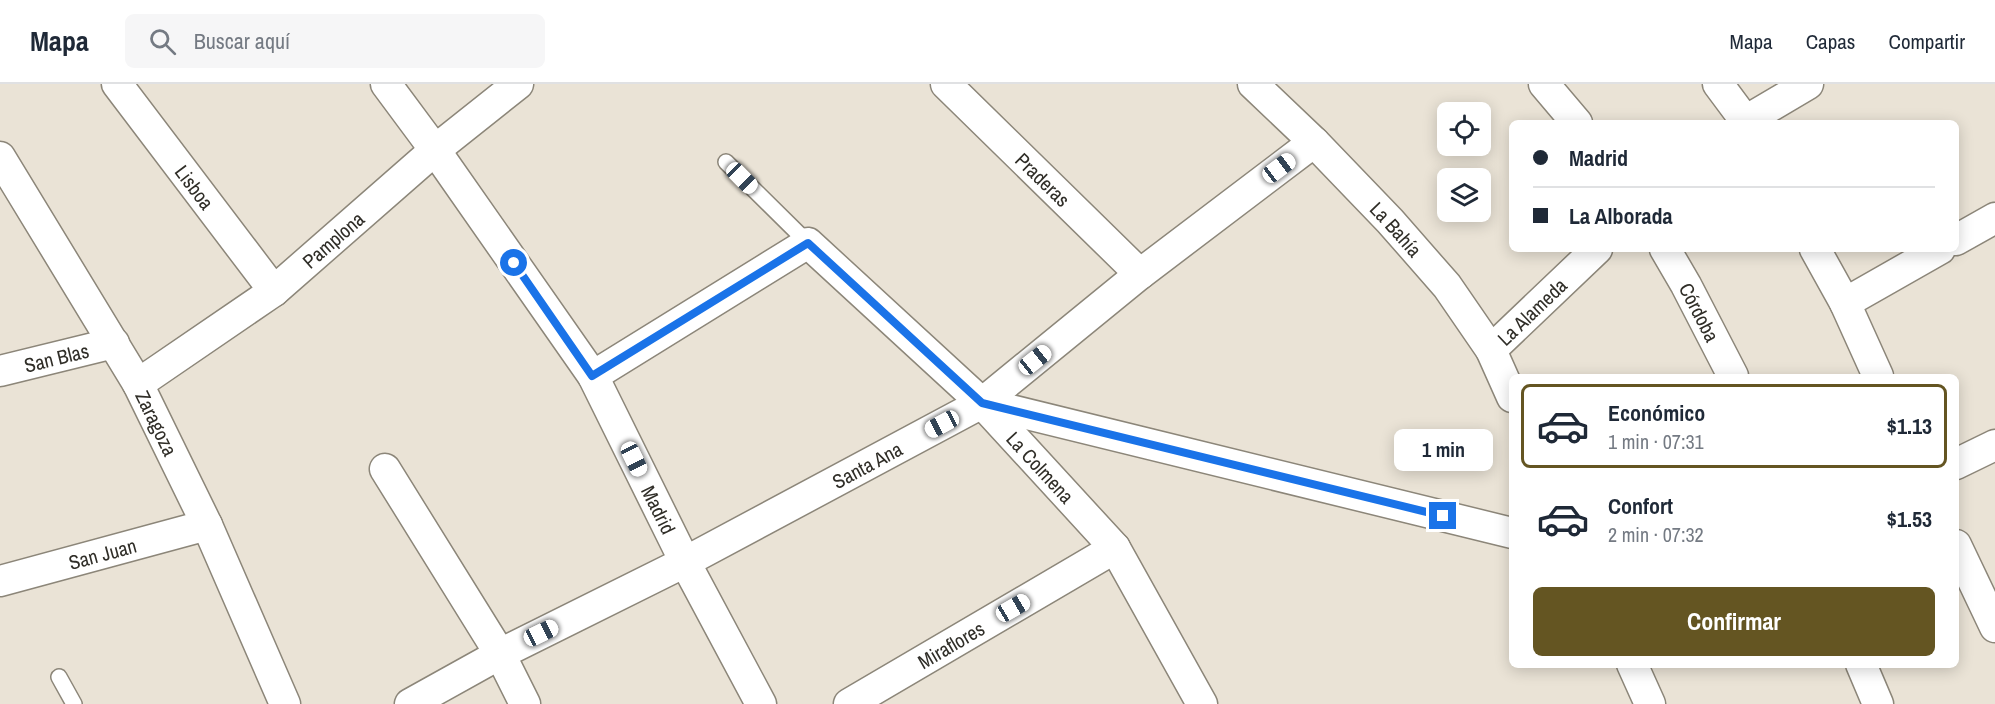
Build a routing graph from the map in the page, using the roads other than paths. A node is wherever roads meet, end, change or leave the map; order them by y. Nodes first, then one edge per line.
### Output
1 (117, 84) edge
2 (386, 84) edge
3 (518, 84) edge
4 (946, 84) edge
5 (1253, 84) edge
6 (1544, 84) edge
7 (1718, 84) edge
8 (1808, 84) edge
9 (1574, 120) edge
10 (1744, 120) edge
11 (1748, 120) edge
12 (1314, 142) junction
13 (435, 150) junction
14 (0, 157) edge
15 (726, 162) dead end
16 (1995, 218) edge
17 (1959, 238) edge
18 (808, 243) junction
19 (1594, 252) edge
20 (1667, 252) edge
21 (1817, 252) edge
22 (1936, 252) edge
23 (1140, 274) junction
24 (274, 291) junction
25 (1845, 303) junction
26 (114, 343) junction
27 (1491, 350) junction
28 (0, 371) edge
29 (1732, 374) edge
30 (1877, 374) edge
31 (592, 376) junction
32 (138, 384) junction
33 (1509, 390) edge
34 (982, 403) junction
35 (1995, 445) edge
36 (1959, 463) edge
37 (385, 469) dead end
38 (207, 525) junction
39 (1509, 532) edge
40 (1115, 548) junction
41 (1959, 551) edge
42 (686, 562) junction
43 (0, 581) edge
44 (1995, 627) edge
45 (500, 654) junction
46 (1634, 668) edge
47 (1862, 668) edge
48 (59, 677) dead end
49 (74, 704) edge
50 (285, 704) edge
51 (410, 704) edge
52 (525, 704) edge
53 (761, 704) edge
54 (849, 704) edge
55 (1202, 704) edge
56 (1650, 704) edge
57 (1878, 704) edge

1 - 24 street, Lisboa
2 - 13 street, Madrid
3 - 13 street, Pamplona
4 - 23 street, Praderas
5 - 12 street, La Bahía
6 - 9 street
7 - 10 street
8 - 11 street
12 - 23 street, Santa Ana
12 - 27 street, La Bahía
13 - 24 street, Pamplona
13 - 31 street, Madrid
14 - 26 street, Zaragoza
15 - 18 lane
16 - 17 street
18 - 31 street
18 - 34 street, La Colmena
19 - 27 street, La Alameda
20 - 29 street, Córdoba
21 - 25 street
22 - 25 street
23 - 34 street, Santa Ana
24 - 32 street, Pamplona
25 - 30 street
26 - 28 street, San Blas
26 - 32 street, Zaragoza
27 - 33 street, La Bahía
31 - 42 street, Madrid
32 - 38 street, Zaragoza
34 - 39 street
34 - 40 street, La Colmena
34 - 42 street, Santa Ana
35 - 36 street
37 - 45 street
38 - 43 street, San Juan
38 - 50 street, Zaragoza
40 - 54 street, Miraflores
40 - 55 street, La Colmena
41 - 44 street
42 - 45 street, Santa Ana
42 - 53 street, Madrid
45 - 51 street, Santa Ana
45 - 52 street
46 - 56 street
47 - 57 street
48 - 49 lane

